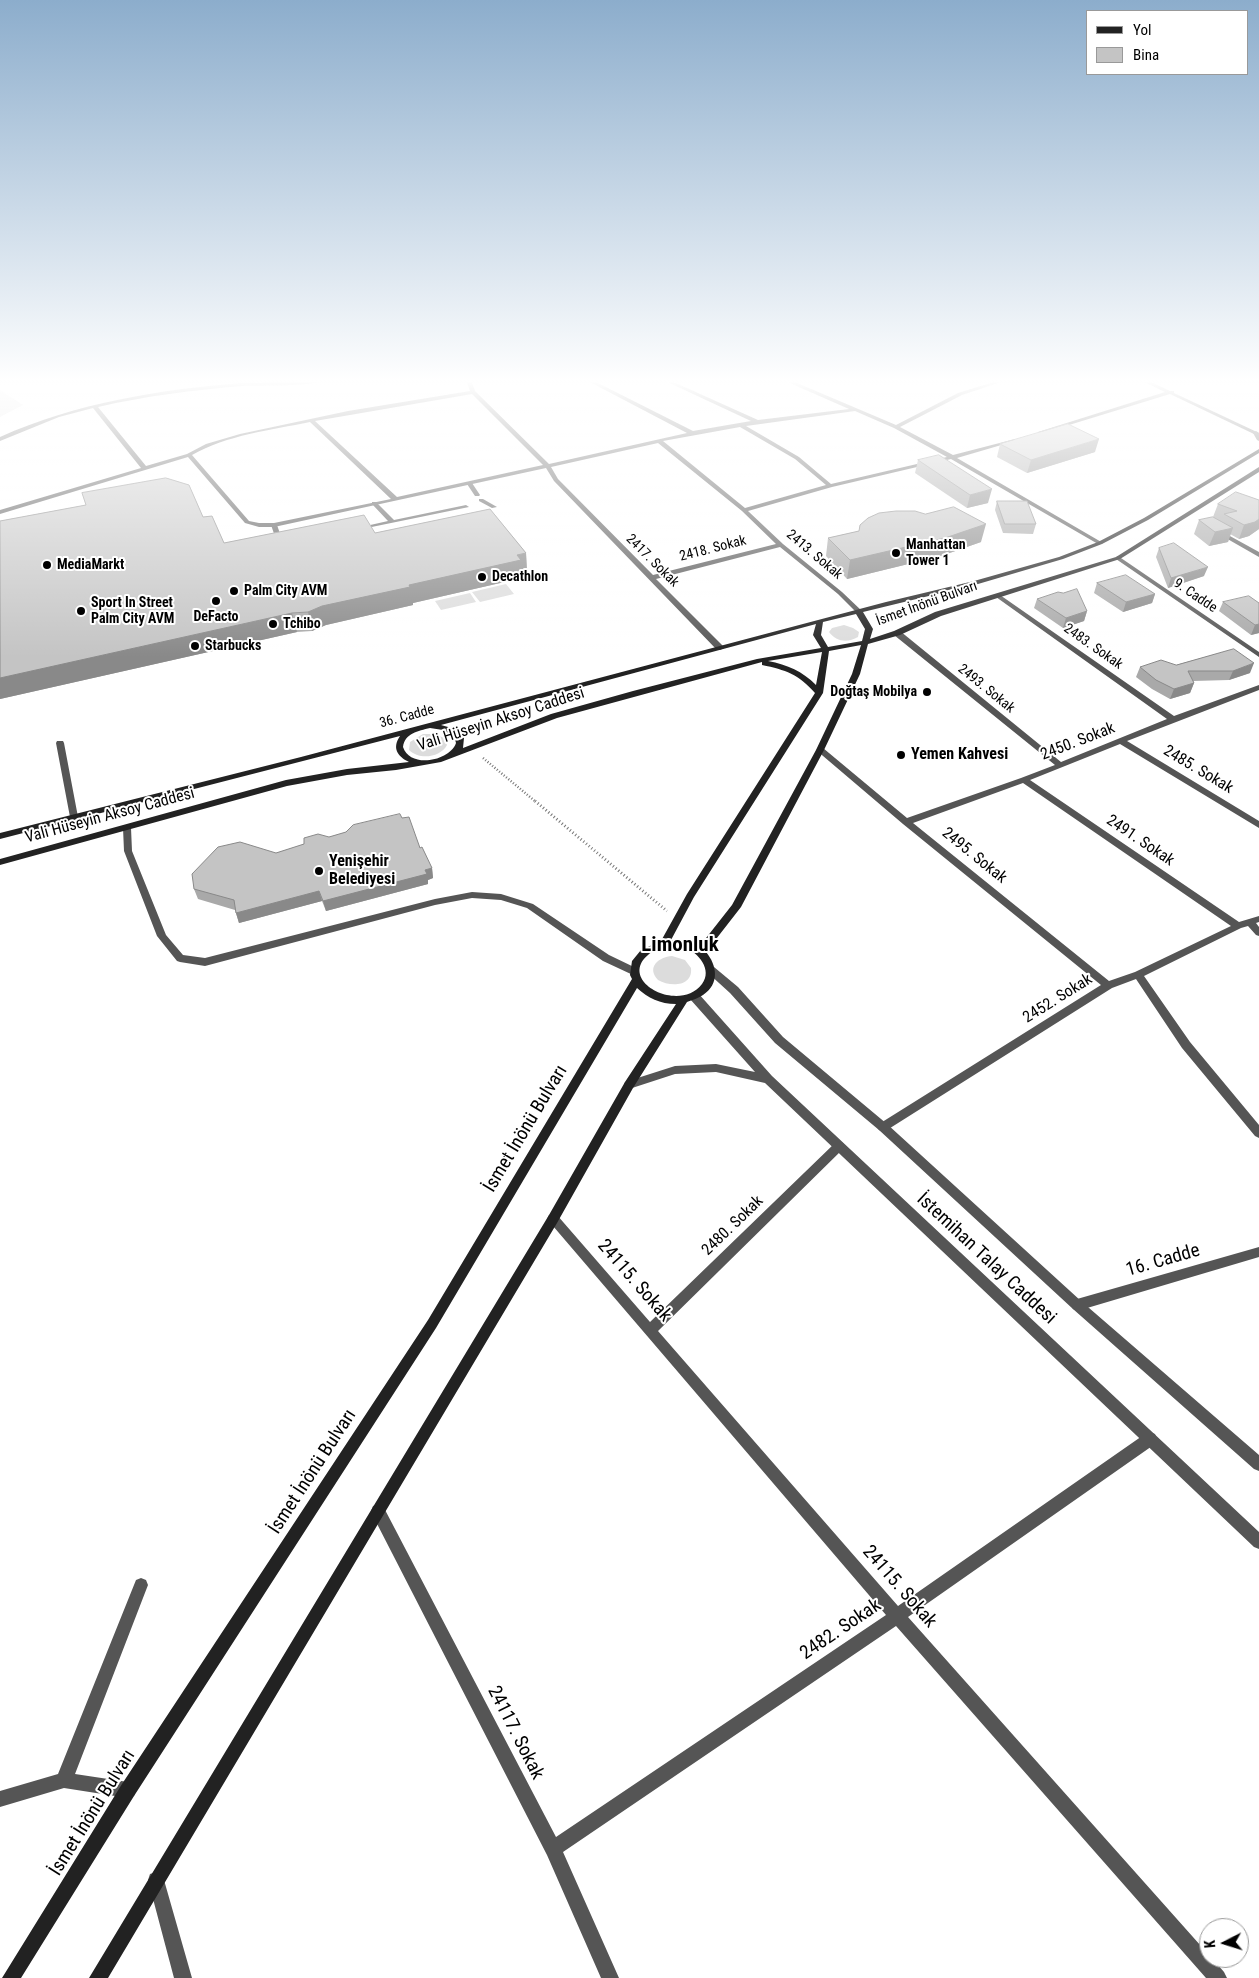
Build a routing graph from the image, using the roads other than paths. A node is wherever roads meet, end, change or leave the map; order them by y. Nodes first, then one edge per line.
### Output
1 (131, 472) edge
2 (204, 472) edge
3 (367, 472) edge
4 (524, 472) edge
5 (551, 472) edge
6 (698, 472) edge
7 (814, 472) edge
8 (888, 472) edge
9 (978, 472) edge
10 (1224, 472) edge
11 (1254, 472) edge
12 (470, 484) junction
13 (830, 486) junction
14 (394, 498) junction
15 (374, 503) junction
16 (466, 507) dead end
17 (494, 507) dead end
18 (744, 510) junction
19 (0, 512) edge
20 (392, 522) junction
21 (274, 525) junction
22 (1211, 528) edge
23 (355, 530) edge
24 (291, 543) edge
25 (1100, 543) junction
26 (281, 545) junction
27 (781, 545) junction
28 (274, 546) edge
29 (1259, 555) edge
30 (1118, 558) junction
31 (651, 578) junction
32 (998, 596) junction
33 (859, 612) junction
34 (820, 622) junction
35 (897, 633) junction
36 (867, 642) junction
37 (720, 648) junction
38 (826, 649) junction
39 (1259, 655) edge
40 (757, 661) junction
41 (1259, 687) edge
42 (819, 693) junction
43 (1173, 719) junction
44 (423, 727) junction
45 (412, 730) junction
46 (1121, 741) junction
47 (60, 742) dead end
48 (820, 750) junction
49 (452, 755) junction
50 (424, 763) junction
51 (1059, 764) junction
52 (1024, 780) junction
53 (74, 817) junction
54 (906, 822) junction
55 (1259, 825) edge
56 (127, 828) junction
57 (0, 836) edge
58 (0, 862) edge
59 (1255, 921) edge
60 (1238, 926) junction
61 (1259, 933) edge
62 (664, 943) junction
63 (700, 952) junction
64 (712, 970) junction
65 (1138, 975) junction
66 (634, 976) junction
67 (1108, 985) junction
68 (689, 997) junction
69 (768, 1078) junction
70 (629, 1085) junction
71 (883, 1127) junction
72 (1259, 1133) edge
73 (839, 1146) junction
74 (553, 1219) junction
75 (1259, 1252) edge
76 (1078, 1305) junction
77 (650, 1330) junction
78 (1150, 1439) junction
79 (1259, 1464) edge
80 (378, 1511) junction
81 (1259, 1542) edge
82 (140, 1585) dead end
83 (897, 1616) junction
84 (64, 1780) junction
85 (128, 1790) junction
86 (0, 1799) edge
87 (552, 1849) junction
88 (156, 1880) junction
89 (11, 1978) edge
90 (98, 1978) edge
91 (183, 1978) edge
92 (610, 1978) edge
93 (1218, 1978) edge

1 - 19 street
2 - 21 street
3 - 14 street
4 - 12 street
5 - 31 street, 2417. Sokak
6 - 18 street, 2413. Sokak
7 - 13 street
8 - 13 street
9 - 25 street
10 - 25 main road, İsmet İnönü Bulvarı
11 - 30 main road, İsmet İnönü Bulvarı
12 - 14 street
12 - 17 street
13 - 18 street
14 - 15 street
15 - 20 street
15 - 21 street
16 - 20 street
18 - 27 street, 2413. Sokak
20 - 23 street
21 - 26 street
22 - 29 street
24 - 26 street
25 - 33 main road, İsmet İnönü Bulvarı
26 - 28 street
27 - 31 street, 2418. Sokak
27 - 33 street, 2413. Sokak
30 - 32 main road, İsmet İnönü Bulvarı
30 - 39 street, 9. Cadde
31 - 37 street, 2417. Sokak
32 - 35 main road, İsmet İnönü Bulvarı
32 - 43 street, 2483. Sokak
33 - 34 main road, İsmet İnönü Bulvarı
33 - 36 main road
34 - 37 main road, 36. Cadde
34 - 38 main road
35 - 36 main road, İsmet İnönü Bulvarı
35 - 51 street, 2493. Sokak
36 - 38 main road, Vali Hüseyin Aksoy Caddesi
36 - 48 main road, İsmet İnönü Bulvarı
37 - 44 main road, 36. Cadde
38 - 40 main road, Vali Hüseyin Aksoy Caddesi
38 - 42 main road
40 - 42 main road
40 - 49 main road, Vali Hüseyin Aksoy Caddesi
41 - 43 street, 2450. Sokak
42 - 62 main road
43 - 46 street, 2450. Sokak
44 - 45 main road, 36. Cadde
44 - 49 main road
45 - 50 main road
45 - 53 main road, 36. Cadde
46 - 51 street, 2450. Sokak
46 - 55 street, 2485. Sokak
47 - 53 street
48 - 54 street, 2495. Sokak
48 - 63 main road, İsmet İnönü Bulvarı
49 - 50 main road, Vali Hüseyin Aksoy Caddesi
50 - 56 main road, Vali Hüseyin Aksoy Caddesi
51 - 52 street, 2450. Sokak
52 - 54 street, 2450. Sokak
52 - 60 street, 2491. Sokak
53 - 57 main road, 36. Cadde
54 - 67 street, 2495. Sokak
56 - 58 main road, Vali Hüseyin Aksoy Caddesi
56 - 66 street
59 - 60 street, 2452. Sokak
59 - 61 street
60 - 65 street, 2452. Sokak
62 - 63 main road
62 - 66 main road
63 - 64 main road
64 - 68 main road
64 - 71 street, İstemihan Talay Caddesi
65 - 67 street, 2452. Sokak
65 - 72 street
66 - 68 main road
66 - 85 main road, İsmet İnönü Bulvarı
67 - 71 street, 2452. Sokak
68 - 69 street, İstemihan Talay Caddesi
68 - 70 main road
69 - 70 street
69 - 73 street, İstemihan Talay Caddesi
70 - 74 main road
71 - 76 street, İstemihan Talay Caddesi
73 - 77 street, 2480. Sokak
73 - 78 street, İstemihan Talay Caddesi
74 - 77 street, 24115. Sokak
74 - 80 main road
75 - 76 street, 16. Cadde
76 - 79 street, İstemihan Talay Caddesi
77 - 83 street, 24115. Sokak
78 - 81 street, İstemihan Talay Caddesi
78 - 83 street, 2482. Sokak
80 - 87 street, 24117. Sokak
80 - 88 main road
82 - 84 street
83 - 87 street, 2482. Sokak
83 - 93 street, 24115. Sokak
84 - 85 street
84 - 86 street
85 - 89 main road, İsmet İnönü Bulvarı
87 - 92 street, 24117. Sokak
88 - 90 main road
88 - 91 street

